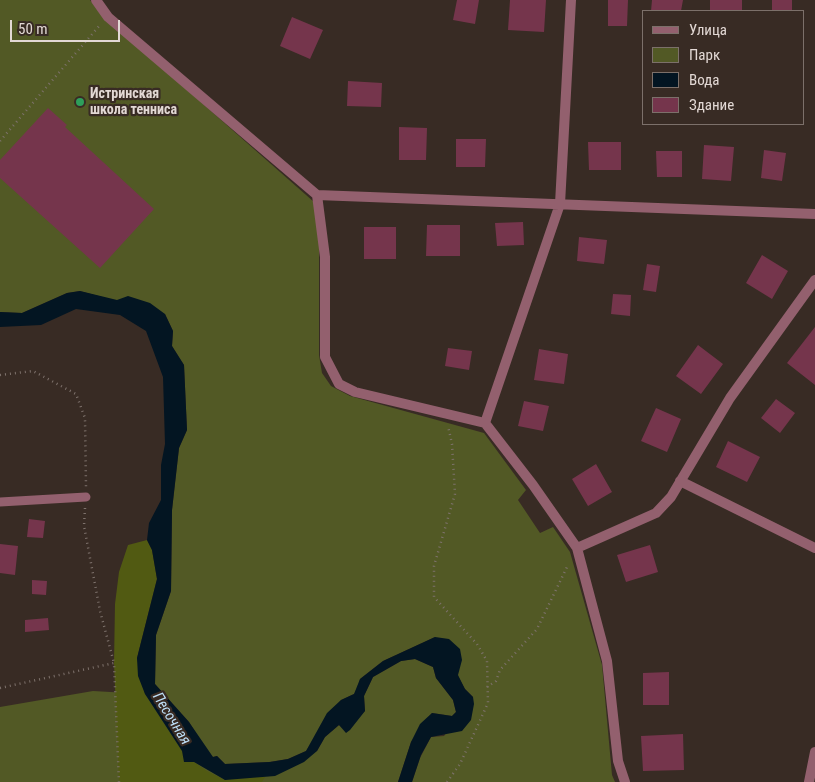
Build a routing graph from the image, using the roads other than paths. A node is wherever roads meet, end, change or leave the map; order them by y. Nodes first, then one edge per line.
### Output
1 (96, 0) edge
2 (571, 0) edge
3 (317, 195) junction
4 (560, 204) junction
5 (815, 214) edge
6 (815, 280) edge
7 (484, 423) junction
8 (680, 481) junction
9 (86, 497) dead end
10 (0, 502) edge
11 (576, 548) junction
12 (815, 548) edge
13 (815, 752) edge
14 (625, 782) edge
15 (809, 782) edge

1 - 3 street
2 - 4 street
3 - 4 street
3 - 7 street
4 - 5 street
4 - 7 street
6 - 8 street
7 - 11 street
8 - 11 street
8 - 12 street
9 - 10 lane
11 - 14 street
13 - 15 street

